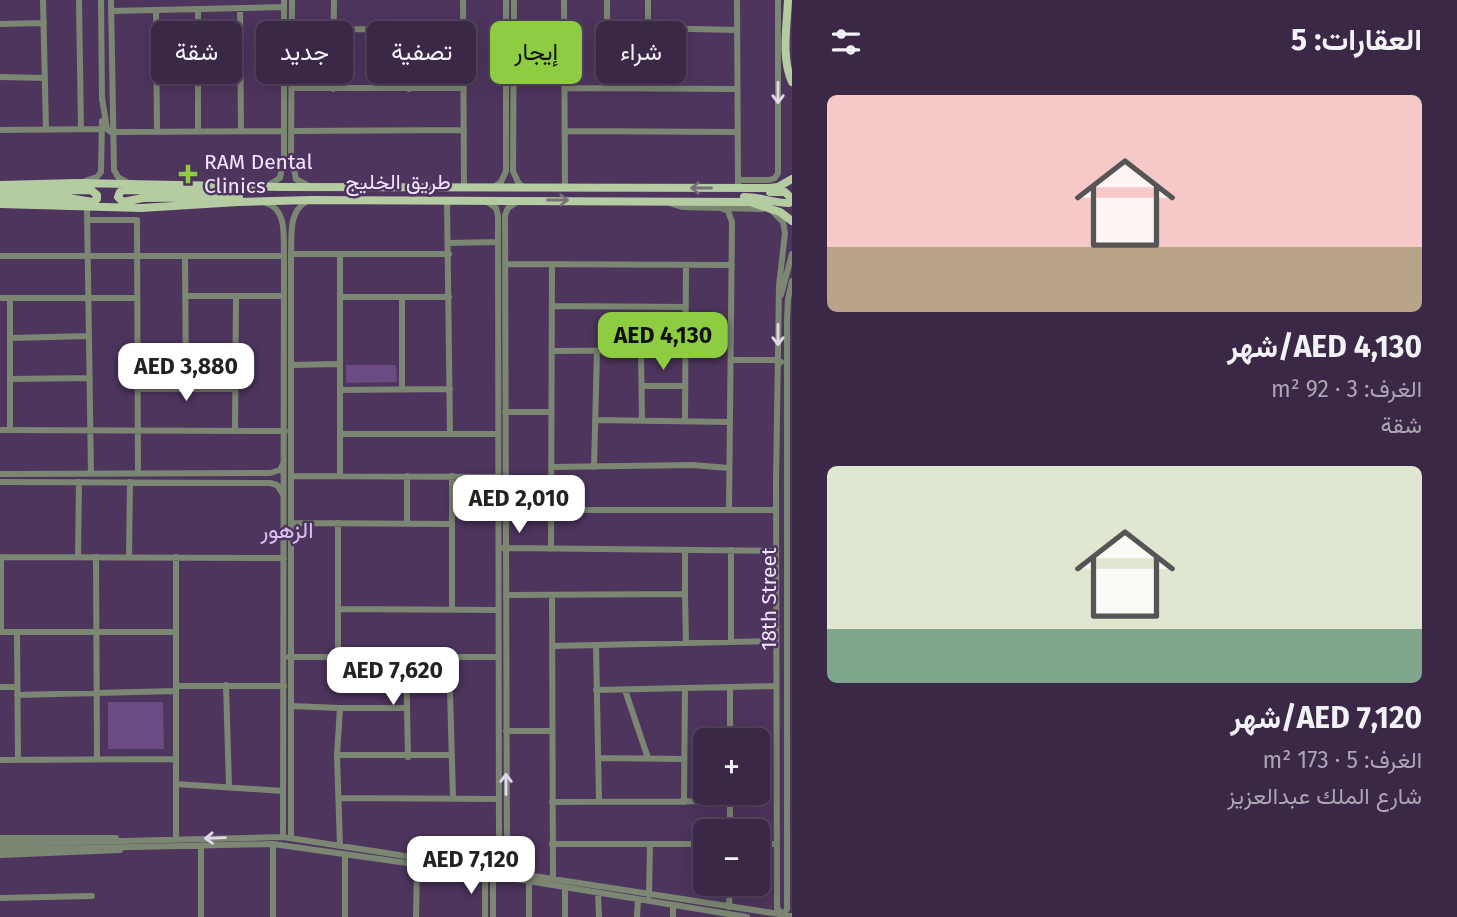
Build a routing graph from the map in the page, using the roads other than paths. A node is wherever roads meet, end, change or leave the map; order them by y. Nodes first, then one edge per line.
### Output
1 (43, 0) edge
2 (79, 0) edge
3 (101, 0) edge
4 (111, 0) edge
5 (207, 0) edge
6 (292, 0) edge
7 (334, 0) edge
8 (463, 0) edge
9 (506, 0) edge
10 (514, 0) edge
11 (564, 0) edge
12 (607, 0) edge
13 (648, 0) edge
14 (737, 0) edge
15 (778, 0) edge
16 (788, 0) edge
17 (284, 4) edge
18 (240, 8) junction
19 (198, 9) junction
20 (207, 9) junction
21 (156, 10) junction
22 (111, 11) junction
23 (787, 16) junction
24 (334, 21) edge
25 (464, 21) edge
26 (648, 21) edge
27 (44, 23) junction
28 (0, 24) edge
29 (686, 29) edge
30 (737, 30) junction
31 (792, 31) edge
32 (0, 77) edge
33 (45, 78) junction
34 (792, 82) edge
35 (333, 84) edge
36 (409, 84) edge
37 (464, 84) edge
38 (648, 84) edge
39 (292, 88) junction
40 (464, 88) junction
41 (565, 88) junction
42 (607, 88) junction
43 (648, 88) junction
44 (333, 89) junction
45 (409, 89) junction
46 (737, 89) junction
47 (102, 99) junction
48 (46, 129) junction
49 (82, 129) junction
50 (102, 129) junction
51 (0, 130) edge
52 (464, 130) junction
53 (241, 131) junction
54 (288, 131) junction
55 (565, 131) junction
56 (111, 132) junction
57 (157, 132) junction
58 (198, 132) junction
59 (738, 132) junction
60 (293, 166) junction
61 (282, 167) junction
62 (792, 179) edge
63 (77, 183) junction
64 (132, 184) junction
65 (738, 184) junction
66 (0, 186) edge
67 (262, 187) junction
68 (281, 187) junction
69 (314, 187) junction
70 (464, 187) junction
71 (494, 187) junction
72 (524, 188) junction
73 (565, 188) junction
74 (0, 191) edge
75 (0, 198) edge
76 (297, 200) junction
77 (311, 200) junction
78 (447, 200) junction
79 (484, 200) junction
80 (519, 200) junction
81 (660, 200) junction
82 (261, 201) junction
83 (710, 201) junction
84 (0, 204) edge
85 (762, 204) junction
86 (718, 207) junction
87 (87, 208) junction
88 (745, 208) junction
89 (293, 219) junction
90 (87, 220) junction
91 (282, 220) junction
92 (792, 221) edge
93 (732, 222) junction
94 (497, 232) junction
95 (505, 236) junction
96 (497, 242) junction
97 (448, 243) junction
98 (340, 254) junction
99 (449, 254) junction
100 (792, 254) edge
101 (287, 255) junction
102 (0, 256) edge
103 (137, 256) junction
104 (185, 256) junction
105 (87, 257) junction
106 (505, 264) junction
107 (552, 264) junction
108 (686, 265) junction
109 (732, 265) junction
110 (791, 287) edge
111 (185, 296) junction
112 (236, 296) junction
113 (284, 296) junction
114 (340, 297) junction
115 (402, 297) junction
116 (449, 297) junction
117 (0, 298) edge
118 (10, 298) junction
119 (87, 298) junction
120 (137, 298) junction
121 (552, 306) junction
122 (686, 307) junction
123 (779, 307) junction
124 (790, 331) edge
125 (89, 336) junction
126 (10, 338) junction
127 (641, 350) junction
128 (686, 350) junction
129 (552, 351) junction
130 (597, 351) junction
131 (732, 360) junction
132 (778, 360) junction
133 (291, 365) junction
134 (340, 365) junction
135 (790, 378) edge
136 (10, 379) junction
137 (90, 379) junction
138 (642, 386) junction
139 (685, 386) junction
140 (138, 389) junction
141 (186, 389) junction
142 (235, 389) junction
143 (450, 389) junction
144 (340, 390) junction
145 (402, 390) junction
146 (505, 412) junction
147 (551, 412) junction
148 (787, 413) junction
149 (595, 420) junction
150 (642, 421) junction
151 (685, 421) junction
152 (730, 422) junction
153 (0, 429) edge
154 (10, 430) junction
155 (90, 430) junction
156 (137, 430) junction
157 (235, 431) junction
158 (284, 431) junction
159 (340, 434) junction
160 (450, 434) junction
161 (498, 434) junction
162 (287, 462) junction
163 (551, 467) junction
164 (594, 467) junction
165 (729, 468) junction
166 (270, 473) junction
167 (0, 474) edge
168 (91, 474) junction
169 (138, 474) junction
170 (291, 476) junction
171 (340, 476) junction
172 (407, 477) junction
173 (452, 477) junction
174 (497, 477) junction
175 (0, 482) edge
176 (79, 482) junction
177 (131, 482) junction
178 (270, 483) junction
179 (284, 494) junction
180 (551, 510) junction
181 (729, 510) junction
182 (776, 510) junction
183 (291, 523) junction
184 (338, 523) junction
185 (407, 523) junction
186 (452, 524) junction
187 (502, 548) junction
188 (551, 549) junction
189 (685, 550) junction
190 (731, 550) junction
191 (776, 551) junction
192 (78, 557) junction
193 (96, 557) junction
194 (129, 557) junction
195 (176, 557) junction
196 (1, 558) edge
197 (284, 558) junction
198 (790, 583) edge
199 (685, 594) junction
200 (506, 596) junction
201 (552, 596) junction
202 (452, 608) junction
203 (338, 609) junction
204 (497, 610) junction
205 (1, 632) edge
206 (17, 632) junction
207 (96, 632) junction
208 (176, 632) junction
209 (776, 641) junction
210 (731, 642) junction
211 (686, 643) junction
212 (596, 645) junction
213 (552, 646) junction
214 (288, 657) junction
215 (338, 657) junction
216 (406, 657) junction
217 (449, 657) junction
218 (497, 657) junction
219 (226, 685) junction
220 (284, 686) junction
221 (776, 686) junction
222 (0, 687) edge
223 (17, 687) junction
224 (730, 687) junction
225 (685, 688) junction
226 (176, 689) junction
227 (596, 690) junction
228 (625, 690) junction
229 (96, 693) junction
230 (17, 695) junction
231 (776, 705) junction
232 (291, 706) junction
233 (340, 708) junction
234 (407, 708) junction
235 (730, 728) edge
236 (506, 731) junction
237 (552, 731) junction
238 (789, 753) edge
239 (337, 755) junction
240 (451, 755) junction
241 (408, 757) junction
242 (598, 758) junction
243 (648, 758) junction
244 (684, 758) junction
245 (97, 759) junction
246 (176, 759) junction
247 (0, 760) edge
248 (18, 760) junction
249 (176, 784) junction
250 (229, 786) junction
251 (283, 791) junction
252 (453, 797) junction
253 (339, 798) junction
254 (498, 799) junction
255 (552, 802) junction
256 (599, 802) junction
257 (684, 802) junction
258 (693, 802) edge
259 (0, 838) edge
260 (287, 838) junction
261 (176, 839) junction
262 (132, 840) junction
263 (0, 844) edge
264 (273, 844) junction
265 (552, 844) junction
266 (650, 844) junction
267 (693, 844) edge
268 (770, 844) edge
269 (776, 844) junction
270 (340, 846) junction
271 (201, 847) junction
272 (0, 852) edge
273 (345, 855) junction
274 (416, 865) junction
275 (489, 873) junction
276 (514, 873) junction
277 (553, 879) junction
278 (529, 882) junction
279 (565, 888) junction
280 (598, 893) junction
281 (649, 895) junction
282 (92, 896) dead end
283 (729, 896) edge
284 (0, 898) edge
285 (638, 900) junction
286 (673, 905) junction
287 (729, 907) junction
288 (708, 914) edge
289 (782, 916) edge
290 (792, 916) edge
291 (201, 917) edge
292 (273, 917) edge
293 (345, 917) edge
294 (416, 917) edge
295 (485, 917) edge
296 (493, 917) edge
297 (529, 917) edge
298 (565, 917) edge
299 (599, 917) edge
300 (638, 917) edge
301 (673, 917) edge
302 (744, 917) edge

1 - 27 street
2 - 49 street
3 - 47 street
4 - 22 street
5 - 20 street
6 - 39 street
7 - 24 street
8 - 25 street
9 - 71 street
10 - 72 street
11 - 41 street
12 - 42 street
13 - 26 street
14 - 30 street
15 -> 65 street
16 - 23 main road
17 - 18 street
17 - 54 street
18 - 20 street
18 - 53 street
19 - 20 street
19 - 21 street
19 - 58 street
21 - 22 street
21 - 57 street
22 - 56 street
23 - 31 main road
23 - 34 main road
27 - 28 street
27 - 33 street
29 - 30 street
30 - 46 street
32 - 33 street
33 - 48 street
35 - 44 street
36 - 45 street
37 - 40 street
38 - 43 street
39 - 44 street
39 - 54 street
40 - 45 street
40 - 52 street
41 - 42 street
41 - 55 street
42 - 43 street
43 - 46 street
44 - 45 street
46 - 59 street
47 - 50 street
47 - 56 street
48 - 49 street
48 - 51 street
49 - 50 street
50 - 63 street
52 - 54 street
52 - 70 street
53 - 54 street
53 - 58 street
54 - 60 street
54 - 61 street
55 - 59 street
55 - 73 street
56 - 57 street
56 - 64 street
57 - 58 street
59 - 65 street
60 - 61 street
60 - 69 street
61 - 67 street
62 - 65 main road, طريق الخليج
63 - 64 main road, طريق الخليج
63 - 66 main road, طريق الخليج
64 - 67 main road, طريق الخليج
65 -> 73 main road, طريق الخليج
65 - 83 main road
67 - 68 main road, طريق الخليج
68 - 69 main road, طريق الخليج
68 - 76 main road
69 - 70 main road, طريق الخليج
70 - 71 main road, طريق الخليج
71 - 72 main road, طريق الخليج
72 - 73 main road, طريق الخليج
74 - 75 main road
76 - 77 main road, طريق الخليج
76 - 82 main road, طريق الخليج
77 - 78 main road, طريق الخليج
77 - 89 street
78 - 79 main road, طريق الخليج
78 - 97 street
79 - 80 main road, طريق الخليج
79 - 94 street
80 -> 81 main road, طريق الخليج
80 - 95 street
81 - 83 main road, طريق الخليج
81 - 86 street
82 - 87 main road, طريق الخليج
82 - 91 street
83 - 85 main road, طريق الخليج
84 - 87 main road, طريق الخليج
85 - 92 main road, طريق الخليج
85 - 123 street
86 - 88 street
86 - 93 street
87 - 90 street
88 - 93 street
88 - 123 street
89 - 91 street
89 - 101 street
90 - 103 street
90 - 105 street
91 - 101 street
93 - 109 street
94 - 95 street
94 - 96 street
95 - 106 street
96 - 97 street
96 - 161 street
97 - 99 street
98 - 99 street
98 - 101 street
98 - 114 street
99 - 116 street
100 - 123 street
101 - 104 street
101 - 113 street
101 - 133 street
102 - 105 street
103 - 104 street
103 - 105 street
103 - 120 street
104 - 111 street
105 - 119 street
106 - 107 street
106 - 146 street
107 - 108 street
107 - 121 street
108 - 109 street
108 - 122 street
109 - 131 street
110 - 124 street, 18th Street
111 - 112 street
111 - 141 street
112 - 113 street
112 - 142 street
113 - 158 street
114 - 115 street
114 - 134 street
115 - 116 street
115 - 145 street
116 - 143 street
117 - 118 street
118 - 119 street
118 - 126 street
119 - 120 street
119 - 125 street
120 - 140 street
121 - 122 street
121 - 129 street
122 - 128 street
123 -> 132 street
124 - 135 street, 18th Street
125 - 126 street
125 - 137 street
126 - 136 street
127 - 128 street
127 - 130 street
127 - 138 street
128 - 139 street
129 - 130 street
129 - 147 street
130 - 149 street
131 - 132 street
131 - 152 street
132 - 148 street
132 - 182 street
133 - 134 street
133 - 162 street
134 - 144 street
135 - 148 street, 18th Street
136 - 137 street
136 - 154 street
137 - 155 street
138 - 139 street
138 - 150 street
139 - 151 street
140 - 141 street
140 - 156 street
141 - 142 street
142 - 157 street
143 - 145 street
143 - 160 street
144 - 145 street
144 - 159 street
146 - 147 street
146 - 187 street
147 - 163 street
148 - 198 street, 18th Street
149 - 150 street
149 - 164 street
150 - 151 street
151 - 152 street
152 - 165 street
153 - 154 street
154 - 155 street
155 - 156 street
155 - 168 street
156 - 157 street
156 - 169 street
157 - 158 street
158 - 162 street
159 - 160 street
159 - 171 street
160 - 161 street
161 - 174 street
162 - 166 street
162 - 170 street
162 - 179 street
163 - 164 street
163 - 180 street
164 - 165 street
165 - 181 street
166 - 169 street
166 - 178 street
167 - 168 street
168 - 169 street
170 - 171 street
170 - 183 street
171 - 172 street
172 - 173 street
172 - 185 street
173 - 174 street
173 - 186 street
174 - 187 street
175 - 176 street
176 - 177 street
176 - 192 street
177 - 178 street
177 - 194 street
178 - 179 street
179 - 197 street
180 - 181 street
180 - 188 street
181 - 182 street
182 - 191 street
183 - 184 street
183 - 214 street
184 - 185 street
184 - 203 street
185 - 186 street
186 - 202 street
187 - 188 street
187 - 200 street
187 - 204 street
188 - 189 street
189 - 190 street
189 - 199 street
190 - 191 street
190 - 210 street
191 - 209 street
192 - 193 street
192 - 196 street
193 - 194 street
193 - 207 street
194 - 195 street
195 - 197 street
195 - 208 street
196 - 205 street
197 - 214 street
198 - 238 street, 18th Street
199 - 201 street
199 - 211 street
200 - 201 street
200 - 236 street
201 - 213 street
202 - 203 street
202 - 204 street
203 - 215 street
204 - 218 street
205 - 206 street
206 - 207 street
206 - 223 street
207 - 208 street
207 - 229 street
208 - 226 street
209 - 210 street
209 - 221 street
210 - 211 street
211 - 212 street
212 - 213 street
212 - 227 street
213 - 237 street
214 - 215 street
214 - 220 street
214 - 232 street
215 - 216 street
216 - 217 street
216 - 234 street
217 - 218 street
217 - 240 street
218 - 254 street
219 - 220 street
219 - 226 street
219 - 250 street
220 - 251 street
221 - 224 street
221 - 231 street
222 - 223 street
223 - 230 street
224 - 225 street
224 - 235 street
225 - 228 street
225 - 244 street
226 - 229 street
226 - 246 street
227 - 228 street
227 - 242 street
228 - 243 street
229 - 230 street
229 - 245 street
230 - 248 street
231 - 238 street
231 - 269 street
232 - 233 street
232 - 260 street
233 - 234 street
233 - 239 street
234 - 241 street
236 - 237 street
276 -> 236 street
237 - 255 street
238 - 289 street, 18th Street
239 - 241 street
239 - 253 street
240 - 241 street
240 - 252 street
242 - 243 street
242 - 256 street
243 - 244 street
244 - 257 street
245 - 246 street
245 - 248 street
246 - 249 street
247 - 248 street
249 - 250 street
249 - 261 street
250 - 251 street
251 - 260 street
252 - 253 street
252 - 254 street
253 - 270 street
254 - 275 street
255 - 256 street
255 - 265 street
256 - 257 street
257 - 258 street
259 - 262 street
260 -> 261 street
260 - 270 street
261 - 262 street
262 - 263 street
264 - 271 street
264 - 273 street
264 - 292 street
265 - 266 street
265 - 277 street
266 - 267 street
266 - 281 street
268 - 269 street
269 - 289 street
270 - 275 street
271 - 272 street
271 - 291 street
273 - 274 street
273 - 293 street
274 - 275 street
274 - 294 street
275 - 276 street
275 - 278 street
275 - 295 street
275 - 296 street
276 - 277 street
277 - 281 street
278 - 279 street
278 - 297 street
279 - 280 street
279 - 298 street
280 - 285 street
280 - 299 street
281 - 287 street
282 - 284 street
283 - 287 street
285 - 286 street
285 - 300 street
286 - 288 street
286 - 301 street
287 - 289 street
288 - 302 street
289 - 290 street

